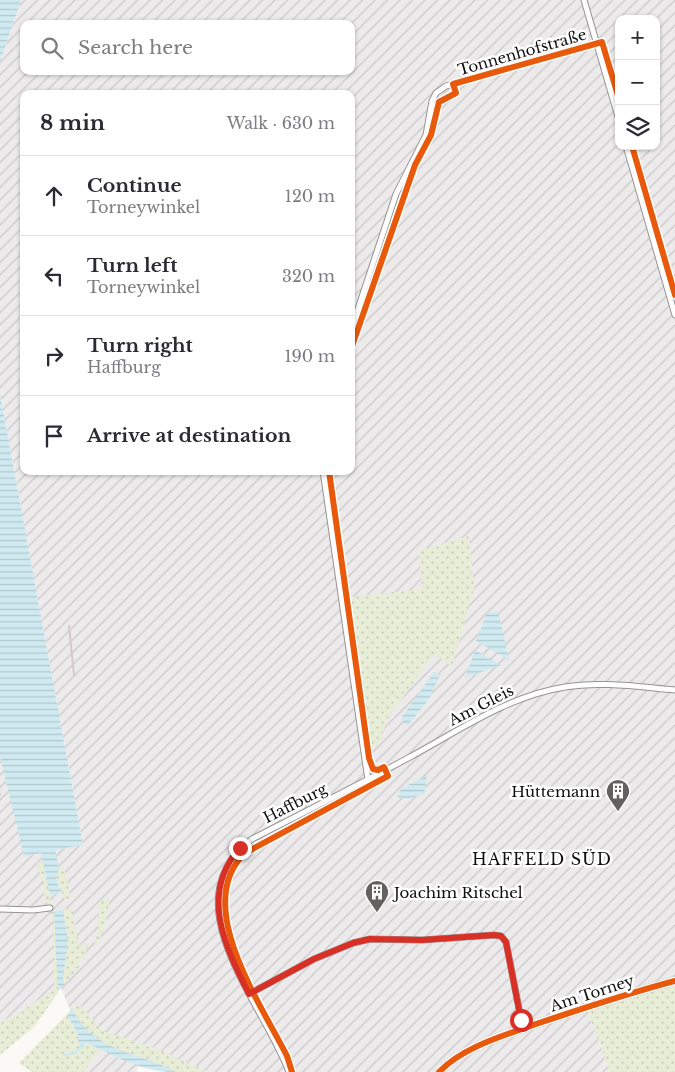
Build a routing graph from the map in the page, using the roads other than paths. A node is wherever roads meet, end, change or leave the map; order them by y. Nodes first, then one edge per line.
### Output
1 (584, 0) edge
2 (597, 44) junction
3 (615, 106) edge
4 (627, 150) edge
5 (675, 315) edge
6 (355, 318) edge
7 (324, 475) edge
8 (675, 690) edge
9 (368, 780) junction
10 (50, 908) dead end
11 (0, 909) edge
12 (675, 981) edge
13 (249, 994) junction
14 (523, 1029) junction
15 (289, 1072) edge
16 (439, 1072) edge

1 - 2 street, Tonnenhofstraße
2 - 3 street
2 - 6 street, Tonnenhofstraße
4 - 5 street
7 - 9 street
8 - 9 street, Am Gleis
9 - 13 street, Haffburg
10 - 11 street
12 - 14 street, Am Torney
13 - 14 street
13 - 15 street, Haffburg
14 - 16 street, Am Torney

